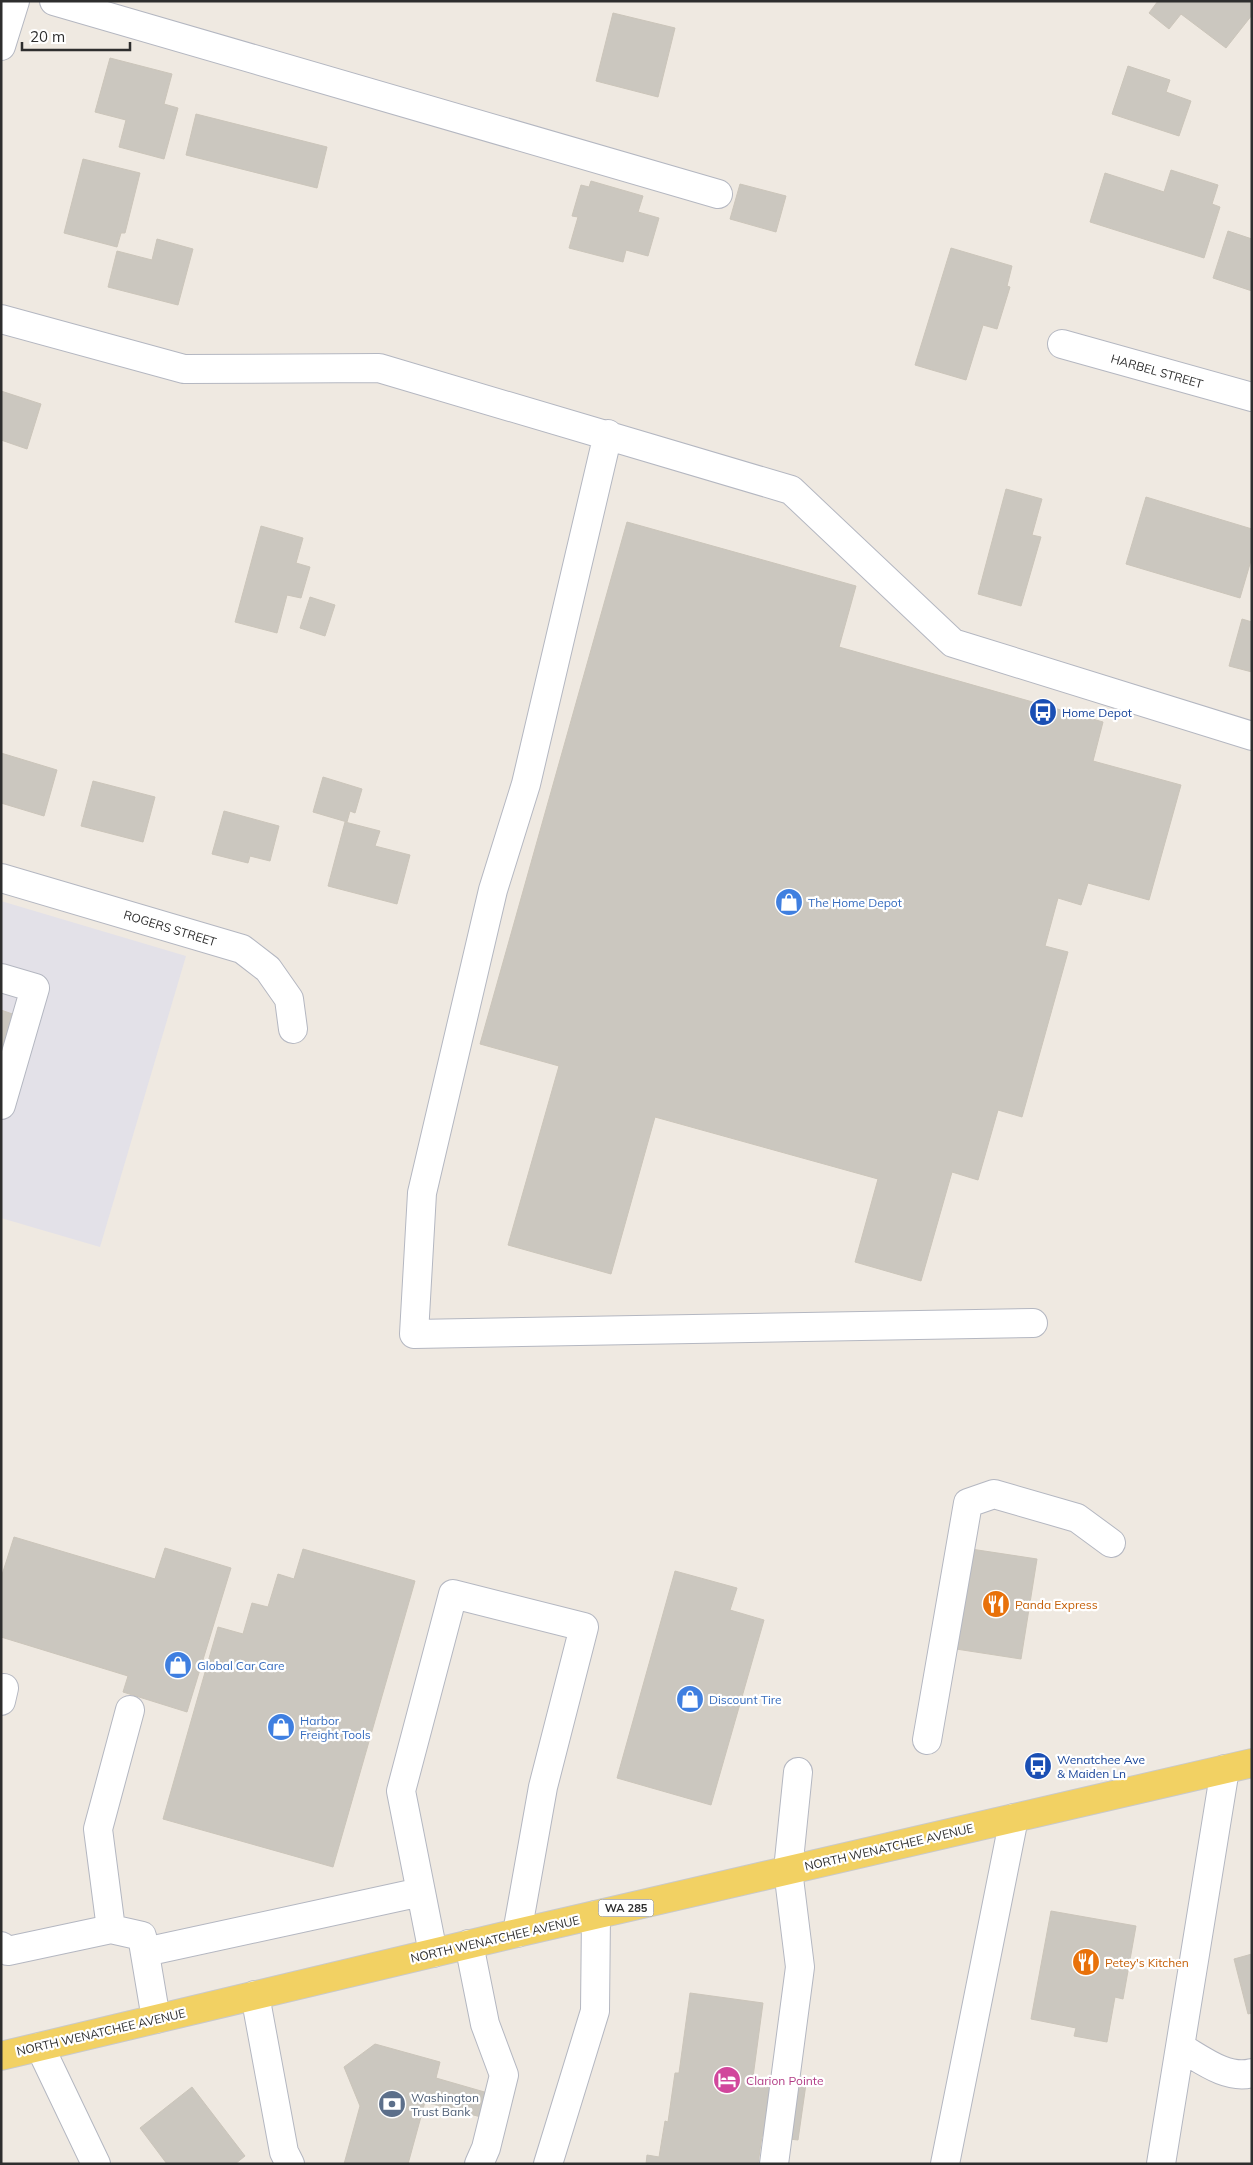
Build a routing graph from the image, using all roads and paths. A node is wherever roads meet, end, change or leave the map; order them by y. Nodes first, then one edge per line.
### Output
1 (15, 1) edge
2 (54, 1) edge
3 (1, 46) edge
4 (718, 194) dead end
5 (1, 319) edge
6 (1062, 344) dead end
7 (1252, 398) edge
8 (608, 434) junction
9 (1252, 736) edge
10 (1, 878) edge
11 (1, 978) edge
12 (293, 1029) dead end
13 (1, 1105) edge
14 (1033, 1323) dead end
15 (1111, 1543) dead end
16 (130, 1710) dead end
17 (926, 1740) dead end
18 (1252, 1762) edge
19 (1225, 1769) junction
20 (798, 1772) dead end
21 (1014, 1818) junction
22 (788, 1870) junction
23 (421, 1892) junction
24 (596, 1914) junction
25 (111, 1929) junction
26 (517, 1933) junction
27 (469, 1944) junction
28 (1, 1946) edge
29 (145, 1952) junction
30 (433, 1954) junction
31 (255, 1995) junction
32 (156, 2019) junction
33 (40, 2047) junction
34 (1180, 2047) junction
35 (1, 2056) edge
36 (1252, 2073) edge
37 (96, 2164) edge
38 (290, 2164) edge
39 (479, 2164) edge
40 (548, 2164) edge
41 (774, 2164) edge
42 (945, 2164) edge
43 (1161, 2164) edge

1 - 3 street
2 - 4 street
5 - 8 street
6 - 7 street, HARBEL STREET
8 - 9 street
8 - 14 street
10 - 12 street, ROGERS STREET
11 - 13 street
15 - 17 street
16 - 25 street
18 - 19 main road, NORTH WENATCHEE AVENUE / WA 285
19 - 21 main road, NORTH WENATCHEE AVENUE / WA 285
19 - 34 street
20 - 22 street
21 - 22 main road, NORTH WENATCHEE AVENUE / WA 285
21 - 42 street
22 - 24 main road, NORTH WENATCHEE AVENUE / WA 285
22 - 41 street
23 - 26 street
23 - 29 street
23 - 30 street
24 - 26 main road, NORTH WENATCHEE AVENUE / WA 285
24 - 40 street
25 - 28 street
25 - 29 street
26 - 27 main road, NORTH WENATCHEE AVENUE / WA 285
27 - 30 main road, NORTH WENATCHEE AVENUE / WA 285
27 - 39 street
29 - 32 street
30 - 31 main road, NORTH WENATCHEE AVENUE / WA 285
31 - 32 main road, NORTH WENATCHEE AVENUE / WA 285
31 - 38 street
32 - 33 main road, NORTH WENATCHEE AVENUE / WA 285
33 - 35 main road, NORTH WENATCHEE AVENUE / WA 285
33 - 37 street
34 - 36 street
34 - 43 street

